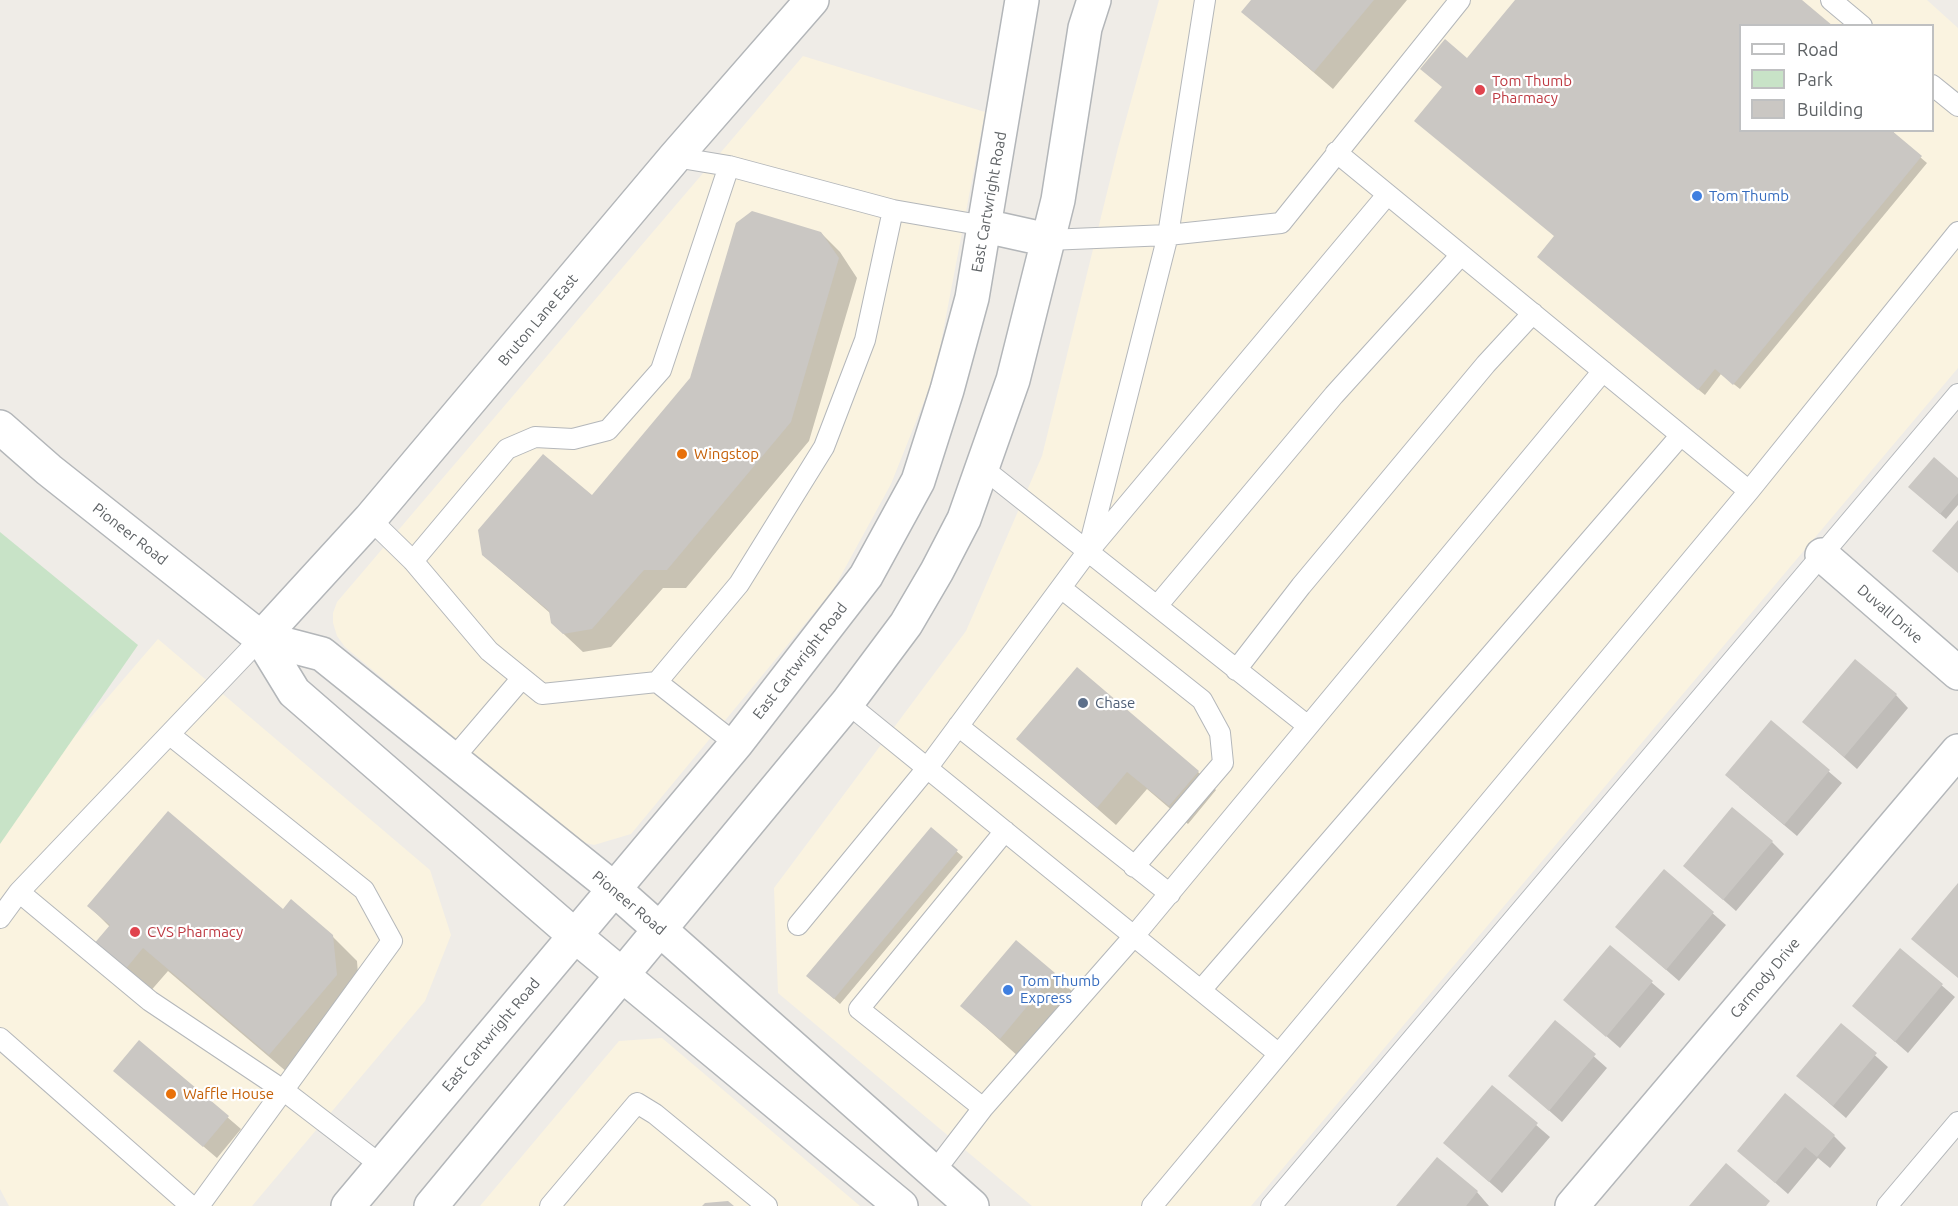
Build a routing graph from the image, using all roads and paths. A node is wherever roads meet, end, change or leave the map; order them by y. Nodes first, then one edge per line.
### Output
1 (812, 0) edge
2 (1022, 0) edge
3 (1094, 0) edge
4 (1205, 0) edge
5 (1460, 0) edge
6 (1831, 0) edge
7 (1860, 24) edge
8 (1934, 87) edge
9 (1958, 106) edge
10 (1336, 152) junction
11 (675, 157) junction
12 (729, 166) junction
13 (1387, 195) junction
14 (893, 210) junction
15 (985, 226) junction
16 (1958, 232) edge
17 (1168, 235) junction
18 (1048, 240) junction
19 (1461, 255) junction
20 (1533, 313) junction
21 (1603, 371) junction
22 (1958, 394) edge
23 (0, 427) edge
24 (1681, 435) junction
25 (984, 469) junction
26 (1749, 491) junction
27 (370, 519) junction
28 (1088, 551) junction
29 (1822, 555) junction
30 (413, 561) junction
31 (1061, 588) junction
32 (1157, 606) junction
33 (261, 638) junction
34 (1236, 670) junction
35 (1958, 673) edge
36 (522, 678) junction
37 (657, 682) junction
38 (847, 703) junction
39 (958, 726) junction
40 (1308, 726) junction
41 (170, 735) junction
42 (736, 744) junction
43 (1958, 751) edge
44 (453, 760) junction
45 (928, 767) junction
46 (1005, 831) junction
47 (1134, 867) junction
48 (613, 888) junction
49 (19, 892) junction
50 (1170, 894) junction
51 (0, 918) edge
52 (798, 925) dead end
53 (661, 930) junction
54 (574, 935) junction
55 (1134, 936) junction
56 (623, 975) junction
57 (1201, 990) junction
58 (0, 1038) edge
59 (1279, 1054) junction
60 (284, 1090) junction
61 (983, 1108) junction
62 (1958, 1122) edge
63 (382, 1166) junction
64 (934, 1172) junction
65 (191, 1206) edge
66 (199, 1206) edge
67 (348, 1206) edge
68 (431, 1206) edge
69 (550, 1206) edge
70 (767, 1206) edge
71 (902, 1206) edge
72 (972, 1206) edge
73 (1152, 1206) edge
74 (1271, 1206) edge
75 (1572, 1206) edge
76 (1887, 1206) edge

1 - 11 main road, Bruton Lane East
2 - 15 main road, East Cartwright Road
3 - 18 main road
4 - 17 lane
5 - 10 lane
6 - 7 lane
8 - 9 lane
10 - 13 lane
10 - 17 lane
11 - 12 lane
11 - 27 main road, Bruton Lane East
12 - 14 lane
12 - 30 lane
13 - 19 lane
13 - 28 lane
14 - 15 lane
14 - 37 lane
15 - 18 main road
15 - 42 main road, East Cartwright Road
16 - 26 lane
17 - 18 lane
17 - 28 lane
18 - 25 main road
19 - 20 lane
19 - 32 lane
20 - 21 lane
20 - 34 lane
21 - 24 lane
21 - 40 lane
22 - 29 lane
23 - 33 main road, Pioneer Road
24 - 26 lane
24 - 57 lane
25 - 28 lane
25 - 38 main road
26 - 59 lane
27 - 30 lane
27 - 33 main road, Bruton Lane East
28 - 31 lane
28 - 32 lane
29 - 35 main road, Duvall Drive
29 - 74 lane
30 - 36 lane
31 - 39 lane
31 - 47 lane
32 - 34 lane
33 - 41 lane
33 - 44 main road, Pioneer Road
33 - 54 main road, Pioneer Road
34 - 40 lane
36 - 37 lane
36 - 44 lane
37 - 42 lane
38 - 45 lane
38 - 53 main road
39 - 45 lane
39 - 47 lane
40 - 50 lane
41 - 49 lane
41 - 60 lane
42 - 48 main road, East Cartwright Road
43 - 75 main road, Carmody Drive
44 - 48 main road, Pioneer Road
45 - 46 lane
45 - 52 lane
46 - 55 lane
46 - 61 lane
47 - 50 lane
48 - 53 main road, Pioneer Road
48 - 54 main road, East Cartwright Road
49 - 51 lane
49 - 60 lane
50 - 55 lane
53 - 56 main road
53 - 64 main road, Pioneer Road
54 - 56 main road, Pioneer Road
54 - 63 main road, East Cartwright Road
55 - 57 lane
55 - 61 lane
56 - 68 main road
56 - 71 main road, Pioneer Road
57 - 59 lane
58 - 65 lane
59 - 73 lane
60 - 63 lane
60 - 66 lane
61 - 64 lane
62 - 76 lane
63 - 67 main road, East Cartwright Road
64 - 72 main road, Pioneer Road
69 - 70 lane

